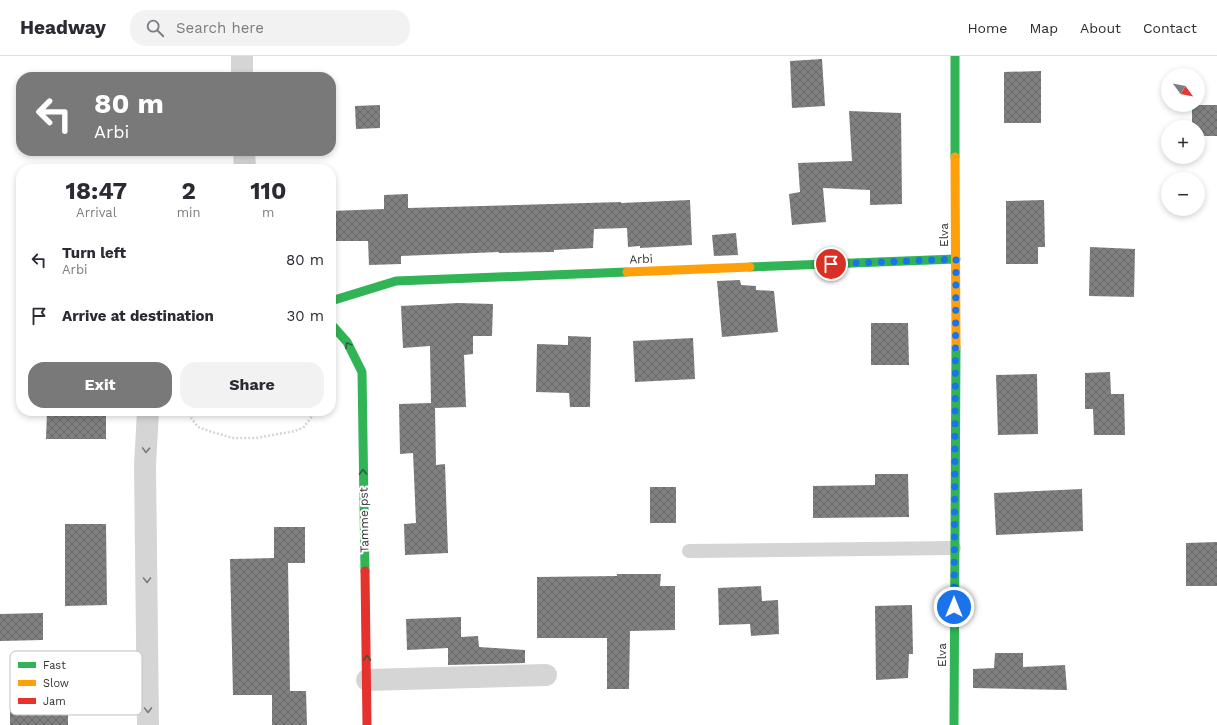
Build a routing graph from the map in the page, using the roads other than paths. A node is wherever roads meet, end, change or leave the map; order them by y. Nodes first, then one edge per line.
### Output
1 (242, 56) edge
2 (955, 56) edge
3 (242, 72) edge
4 (956, 259) junction
5 (336, 299) edge
6 (336, 330) edge
7 (148, 416) edge
8 (954, 548) junction
9 (689, 551) dead end
10 (546, 675) dead end
11 (367, 680) junction
12 (148, 725) edge
13 (367, 725) edge
14 (954, 725) edge

1 - 3 street
2 - 4 street, Elva
4 - 5 street, Arbi
4 - 8 street, Elva
11 -> 6 street, Tamme pst
7 -> 12 street
8 - 9 lane
8 - 14 street, Elva
10 - 11 street
11 - 13 street, Tamme pst

